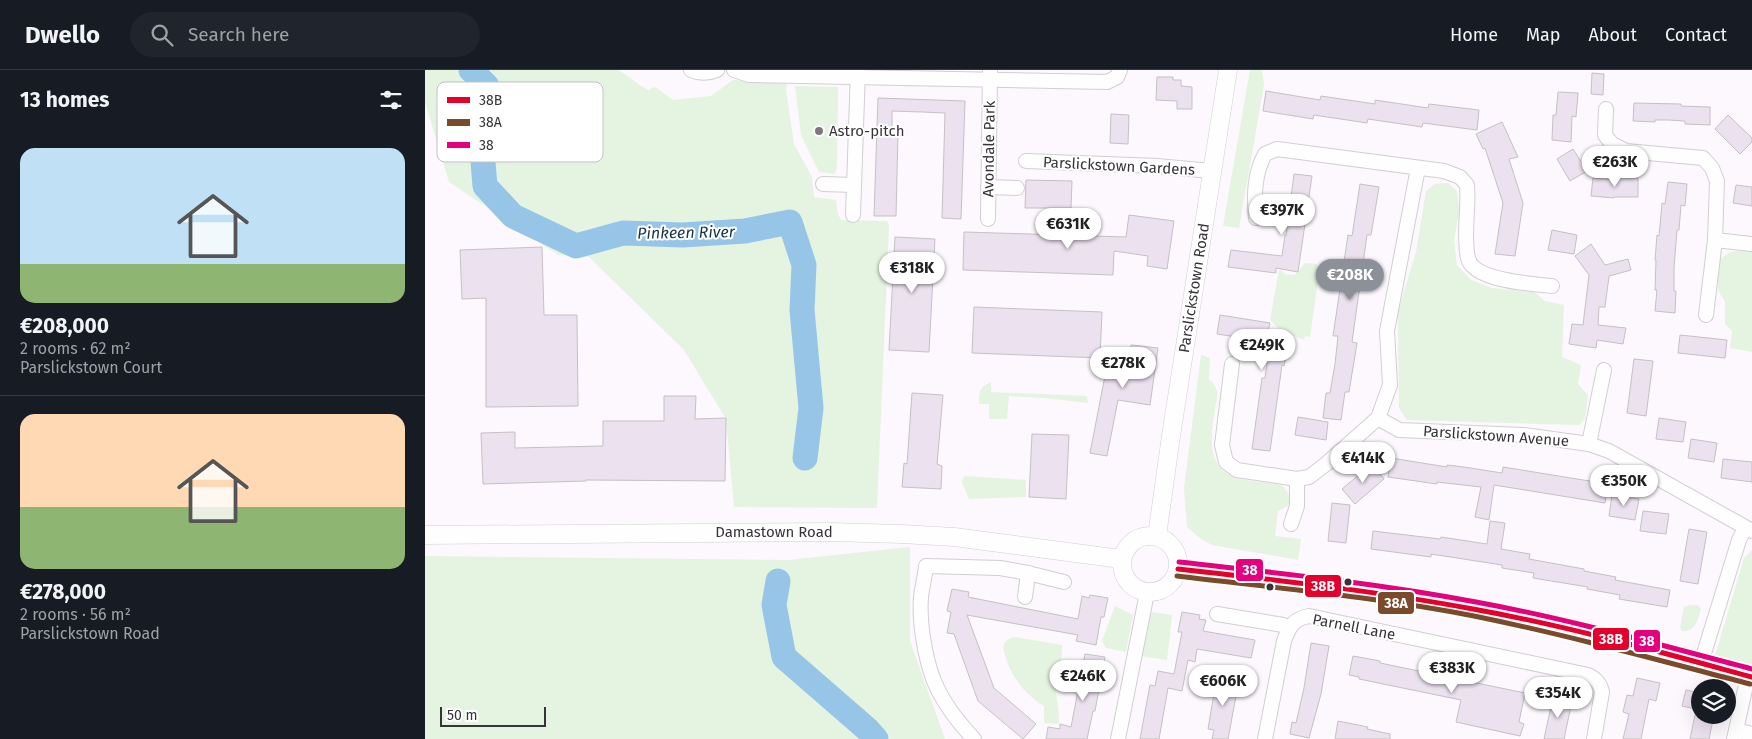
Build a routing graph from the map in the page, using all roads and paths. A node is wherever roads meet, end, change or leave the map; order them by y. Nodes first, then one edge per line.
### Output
1 (691, 70) edge
2 (717, 70) edge
3 (734, 70) edge
4 (1120, 70) edge
5 (1228, 70) edge
6 (858, 73) edge
7 (990, 75) edge
8 (1605, 109) dead end
9 (1026, 161) dead end
10 (1418, 168) junction
11 (1211, 171) junction
12 (823, 184) dead end
13 (854, 185) junction
14 (988, 187) junction
15 (1017, 188) dead end
16 (853, 215) dead end
17 (1256, 218) dead end
18 (988, 219) dead end
19 (1715, 240) junction
20 (1752, 244) edge
21 (1553, 286) dead end
22 (1706, 315) dead end
23 (1232, 364) dead end
24 (1604, 370) dead end
25 (1378, 418) junction
26 (1589, 444) junction
27 (1297, 479) junction
28 (1291, 524) dead end
29 (1749, 530) edge
30 (425, 535) edge
31 (1157, 536) junction
32 (1121, 559) junction
33 (1178, 569) junction
34 (1029, 573) junction
35 (1065, 582) dead end
36 (1147, 593) junction
37 (1025, 597) dead end
38 (1217, 614) dead end
39 (1289, 628) junction
40 (1701, 663) junction
41 (1750, 677) edge
42 (1752, 734) edge
43 (1735, 735) edge
44 (974, 739) edge
45 (1118, 739) edge
46 (1265, 739) edge
47 (1594, 739) edge

1 - 2 street
3 - 6 street, Avondale Park
4 - 7 street, Avondale Park
5 - 11 street, Parslickstown Road
6 - 7 street, Avondale Park
6 - 13 street
7 - 14 street, Avondale Park
8 - 19 street
9 - 11 street, Parslickstown Gardens
10 - 17 street
10 - 21 street
10 - 25 street
11 - 31 street, Parslickstown Road
12 - 13 street
13 - 16 street
14 - 15 street
14 - 18 street, Avondale Park
19 - 20 street
19 - 22 street
23 - 27 street
24 - 26 street
25 - 26 street, Parslickstown Avenue
25 - 27 street
26 - 29 street, Parslickstown Avenue
27 - 28 street
29 - 40 street, Parslickstown Avenue
30 - 32 street, Damastown Road
31 - 32 street
31 - 33 street
32 - 36 street
33 - 36 street
33 - 40 street
34 - 35 street
34 - 37 street
34 - 44 street
36 - 45 street
38 - 39 street
39 - 46 street
39 - 47 street, Parnell Lane
40 - 41 street
41 - 43 street
42 - 43 street

